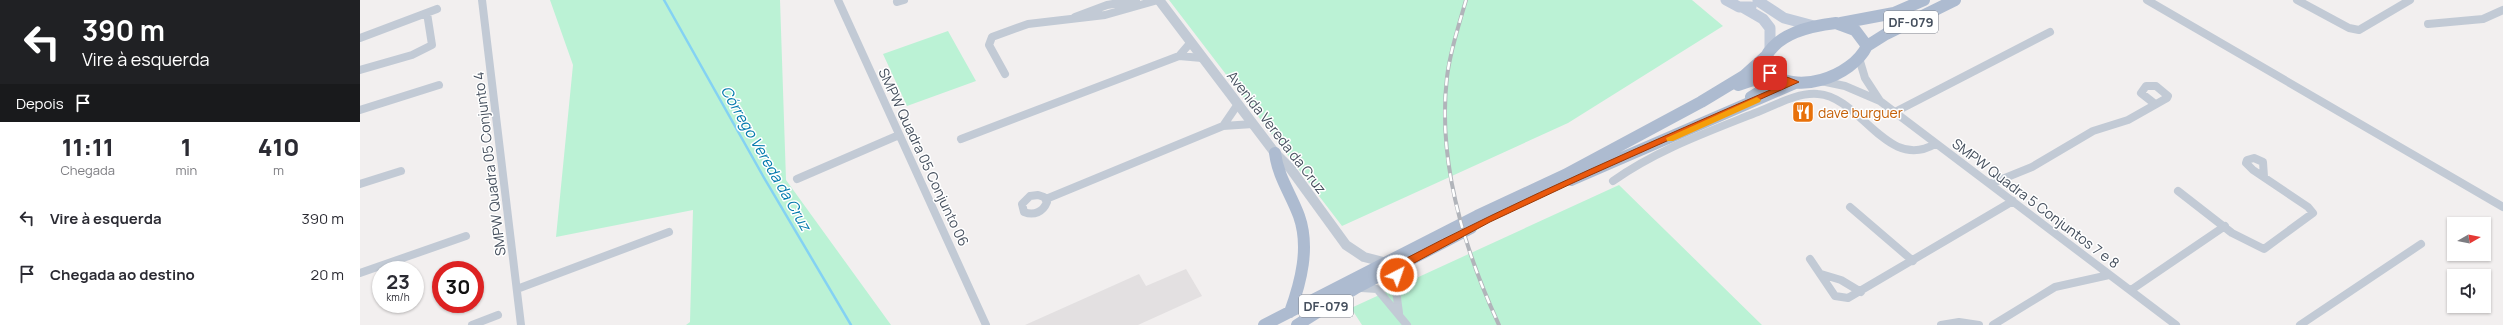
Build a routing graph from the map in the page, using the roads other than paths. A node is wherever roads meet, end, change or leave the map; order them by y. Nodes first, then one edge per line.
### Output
1 (482, 0) edge
2 (838, 0) edge
3 (1136, 0) edge
4 (1159, 0) edge
5 (1726, 0) edge
6 (1758, 0) edge
7 (1924, 0) edge
8 (1955, 0) edge
9 (2148, 0) edge
10 (2296, 0) edge
11 (2410, 0) edge
12 (1744, 8) junction
13 (437, 9) dead end
14 (2503, 10) edge
15 (427, 13) junction
16 (1074, 17) junction
17 (1836, 23) junction
18 (2428, 24) dead end
19 (1814, 26) junction
20 (2050, 32) dead end
21 (360, 38) edge
22 (1191, 42) junction
23 (1867, 46) junction
24 (1767, 53) junction
25 (1179, 56) junction
26 (1202, 58) junction
27 (1859, 58) junction
28 (360, 70) edge
29 (1004, 74) dead end
30 (1815, 80) junction
31 (1795, 82) junction
32 (438, 85) dead end
33 (1880, 101) junction
34 (1701, 102) junction
35 (1238, 104) junction
36 (2155, 104) dead end
37 (360, 110) edge
38 (1895, 112) junction
39 (1707, 121) junction
40 (1253, 124) junction
41 (1223, 126) junction
42 (899, 135) junction
43 (961, 139) dead end
44 (1935, 144) junction
45 (1275, 153) junction
46 (401, 171) dead end
47 (2264, 177) dead end
48 (797, 179) dead end
49 (1613, 181) dead end
50 (360, 184) edge
51 (1990, 184) junction
52 (2178, 191) dead end
53 (1046, 199) junction
54 (2013, 201) junction
55 (2503, 206) edge
56 (1850, 207) dead end
57 (2224, 226) junction
58 (669, 232) dead end
59 (466, 236) dead end
60 (2422, 244) dead end
61 (1810, 260) dead end
62 (1913, 261) junction
63 (1386, 263) junction
64 (1399, 266) junction
65 (360, 273) edge
66 (1821, 274) junction
67 (2109, 275) junction
68 (1356, 288) junction
69 (517, 289) junction
70 (2131, 290) junction
71 (1860, 292) junction
72 (1290, 312) junction
73 (1399, 313) junction
74 (498, 315) dead end
75 (472, 325) edge
76 (521, 325) edge
77 (986, 325) edge
78 (1264, 325) edge
79 (1297, 325) edge
80 (1407, 325) edge
81 (1941, 325) edge
82 (1979, 325) edge
83 (1993, 325) edge
84 (2176, 325) edge
85 (2300, 325) edge

1 - 69 street, SMPW Quadra 05 Conjunto 4
2 - 42 street, SMPW Quadra 05 Conjunto 06
3 - 16 street
4 - 16 street
4 - 22 street, Avenida Vereda da Cruz
5 - 12 main road
6 - 12 main road
6 - 19 main road
7 - 17 main road, DF-079
8 - 23 main road, DF-079
9 - 55 street
10 - 11 street
12 - 24 main road
13 - 15 street
14 - 18 street
15 - 21 street
15 - 28 street
16 - 29 street
17 - 19 main road, DF-079
17 - 23 main road, DF-079
19 - 24 main road, DF-079
20 - 38 street
22 - 25 street
22 - 26 street, Avenida Vereda da Cruz
23 - 27 main road, DF-079
24 - 31 main road, DF-079
24 - 34 main road, DF-079
25 - 26 street
25 - 43 street
26 - 35 street, Avenida Vereda da Cruz
27 - 30 main road, DF-079
27 - 33 street, SMPW Quadra 5 Conjuntos 7 e 8
30 - 31 main road, DF-079
30 - 33 street, SMPW Quadra 5 Conjuntos 7 e 8
31 - 39 main road, DF-079
32 - 37 street
33 - 38 street, SMPW Quadra 5 Conjuntos 7 e 8
34 - 39 main road
34 - 63 main road, DF-079
35 - 40 street, Avenida Vereda da Cruz
35 - 41 street
36 - 51 street
38 - 44 street, SMPW Quadra 5 Conjuntos 7 e 8
39 - 64 main road, DF-079
40 - 41 street
40 - 45 street, Avenida Vereda da Cruz
41 - 53 street
42 - 48 street
42 - 77 street, SMPW Quadra 05 Conjunto 06
44 - 49 street
44 - 51 street, SMPW Quadra 5 Conjuntos 7 e 8
45 - 63 street, Avenida Vereda da Cruz
45 - 72 main road
46 - 50 street
47 - 57 street
51 - 54 street, SMPW Quadra 5 Conjuntos 7 e 8
52 - 57 street
53 - 53 street
54 - 62 street
54 - 67 street, SMPW Quadra 5 Conjuntos 7 e 8
56 - 62 street
57 - 70 street
58 - 69 street
59 - 65 street
60 - 85 street
61 - 66 street
62 - 71 street
63 - 72 main road, DF-079
64 - 68 main road, DF-079
64 - 73 street
66 - 71 street
66 - 71 street
67 - 70 street, SMPW Quadra 5 Conjuntos 7 e 8
67 - 83 street
68 - 73 street
68 - 79 main road, DF-079
69 - 76 street, SMPW Quadra 05 Conjunto 4
70 - 84 street, SMPW Quadra 5 Conjuntos 7 e 8
72 - 78 main road, DF-079
73 - 80 street
74 - 75 street
81 - 82 street

